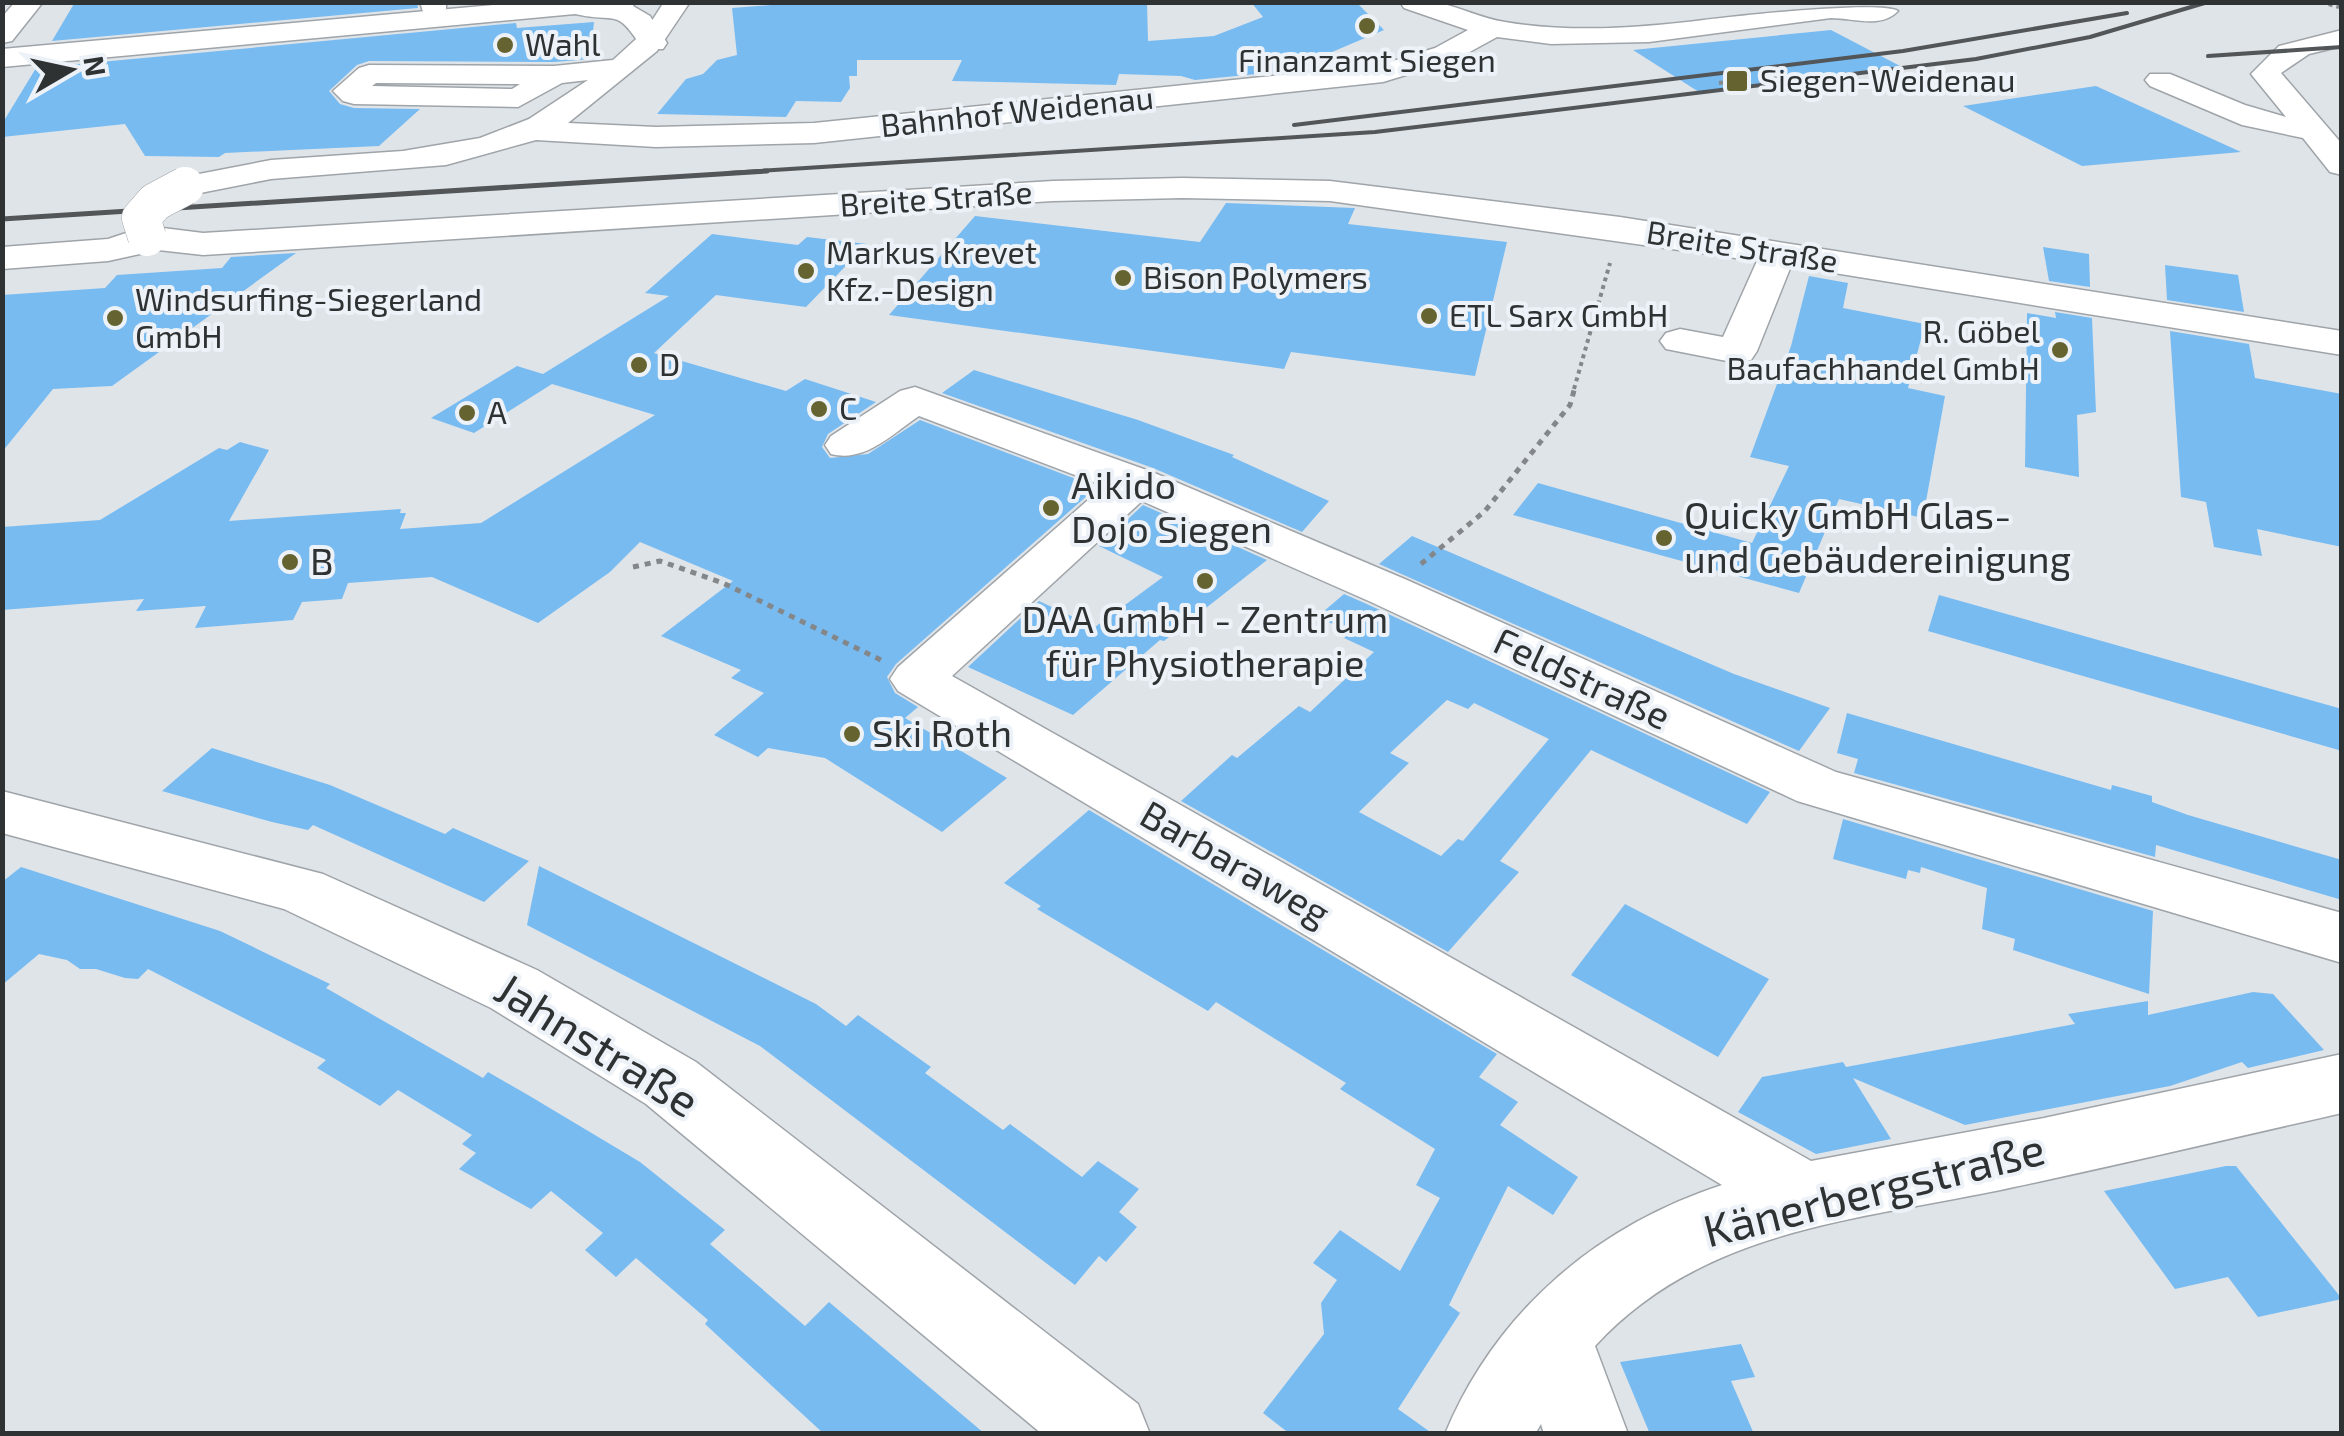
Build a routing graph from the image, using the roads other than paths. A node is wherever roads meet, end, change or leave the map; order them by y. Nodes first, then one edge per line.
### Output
1 (30, 2) edge
2 (497, 2) edge
3 (622, 2) edge
4 (678, 2) edge
5 (1412, 2) edge
6 (564, 7) junction
7 (432, 10) edge
8 (1791, 11) edge
9 (1872, 12) dead end
10 (1493, 28) junction
11 (2, 35) edge
12 (2342, 38) edge
13 (653, 43) junction
14 (2, 58) edge
15 (622, 68) junction
16 (382, 74) junction
17 (554, 75) junction
18 (2160, 80) dead end
19 (518, 98) junction
20 (425, 120) dead end
21 (531, 130) junction
22 (2324, 145) edge
23 (152, 238) junction
24 (1779, 252) junction
25 (2, 258) edge
26 (1680, 341) dead end
27 (2342, 343) edge
28 (847, 445) dead end
29 (1136, 482) junction
30 (2, 812) edge
31 (2342, 938) edge
32 (2342, 1083) edge
33 (1807, 1197) junction
34 (1551, 1334) junction
35 (1108, 1434) edge
36 (1487, 1434) edge
37 (1586, 1434) edge

1 - 11 street
2 - 7 street
3 - 6 street
4 - 13 street
5 - 10 street
6 - 7 street
6 - 13 street
7 - 14 street
7 - 16 street
8 - 9 street
8 - 10 street
10 - 21 street, Bahnhof Weidenau
12 - 22 street
13 - 15 street
15 - 17 street
15 - 21 street
16 - 17 street
16 - 19 street
17 - 19 street
18 - 22 street
19 - 20 street
21 - 23 street, bridge
23 - 24 street, Breite Straße
23 - 25 street, Breite Straße
24 - 26 street
24 - 27 street, Breite Straße
28 - 29 street, Feldstraße
29 - 31 street, Feldstraße
29 - 33 street, Barbaraweg
30 - 35 street, Jahnstraße
32 - 33 street, Känerbergstraße
33 - 34 street, Känerbergstraße
34 - 36 street, Känerbergstraße
34 - 37 street

